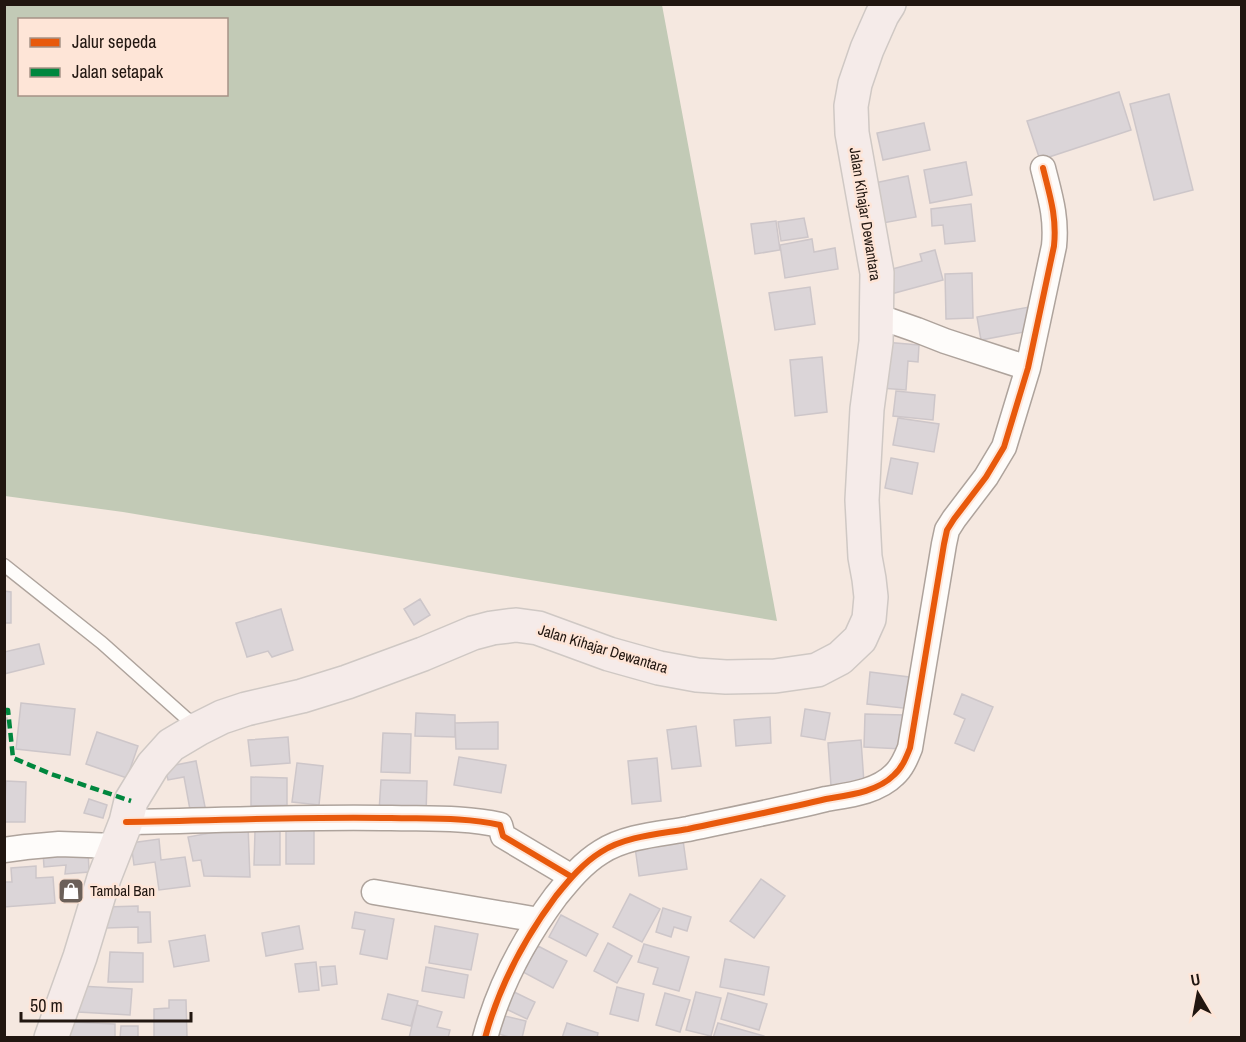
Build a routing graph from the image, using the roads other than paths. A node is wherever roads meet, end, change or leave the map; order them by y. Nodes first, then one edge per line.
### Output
1 (889, 4) edge
2 (1043, 168) dead end
3 (877, 316) junction
4 (1028, 368) junction
5 (4, 565) edge
6 (198, 729) junction
7 (121, 834) junction
8 (4, 850) edge
9 (572, 877) junction
10 (375, 892) dead end
11 (539, 920) junction
12 (51, 1038) edge
13 (485, 1038) edge

1 - 3 main road, Jalan Kihajar Dewantara
2 - 4 street
3 - 4 street
3 - 6 main road, Jalan Kihajar Dewantara
4 - 9 street
5 - 6 lane
6 - 7 main road, Jalan Kihajar Dewantara
7 - 8 street
7 - 9 street
7 - 12 main road, Jalan Kihajar Dewantara
9 - 11 street
10 - 11 street
11 - 13 street

